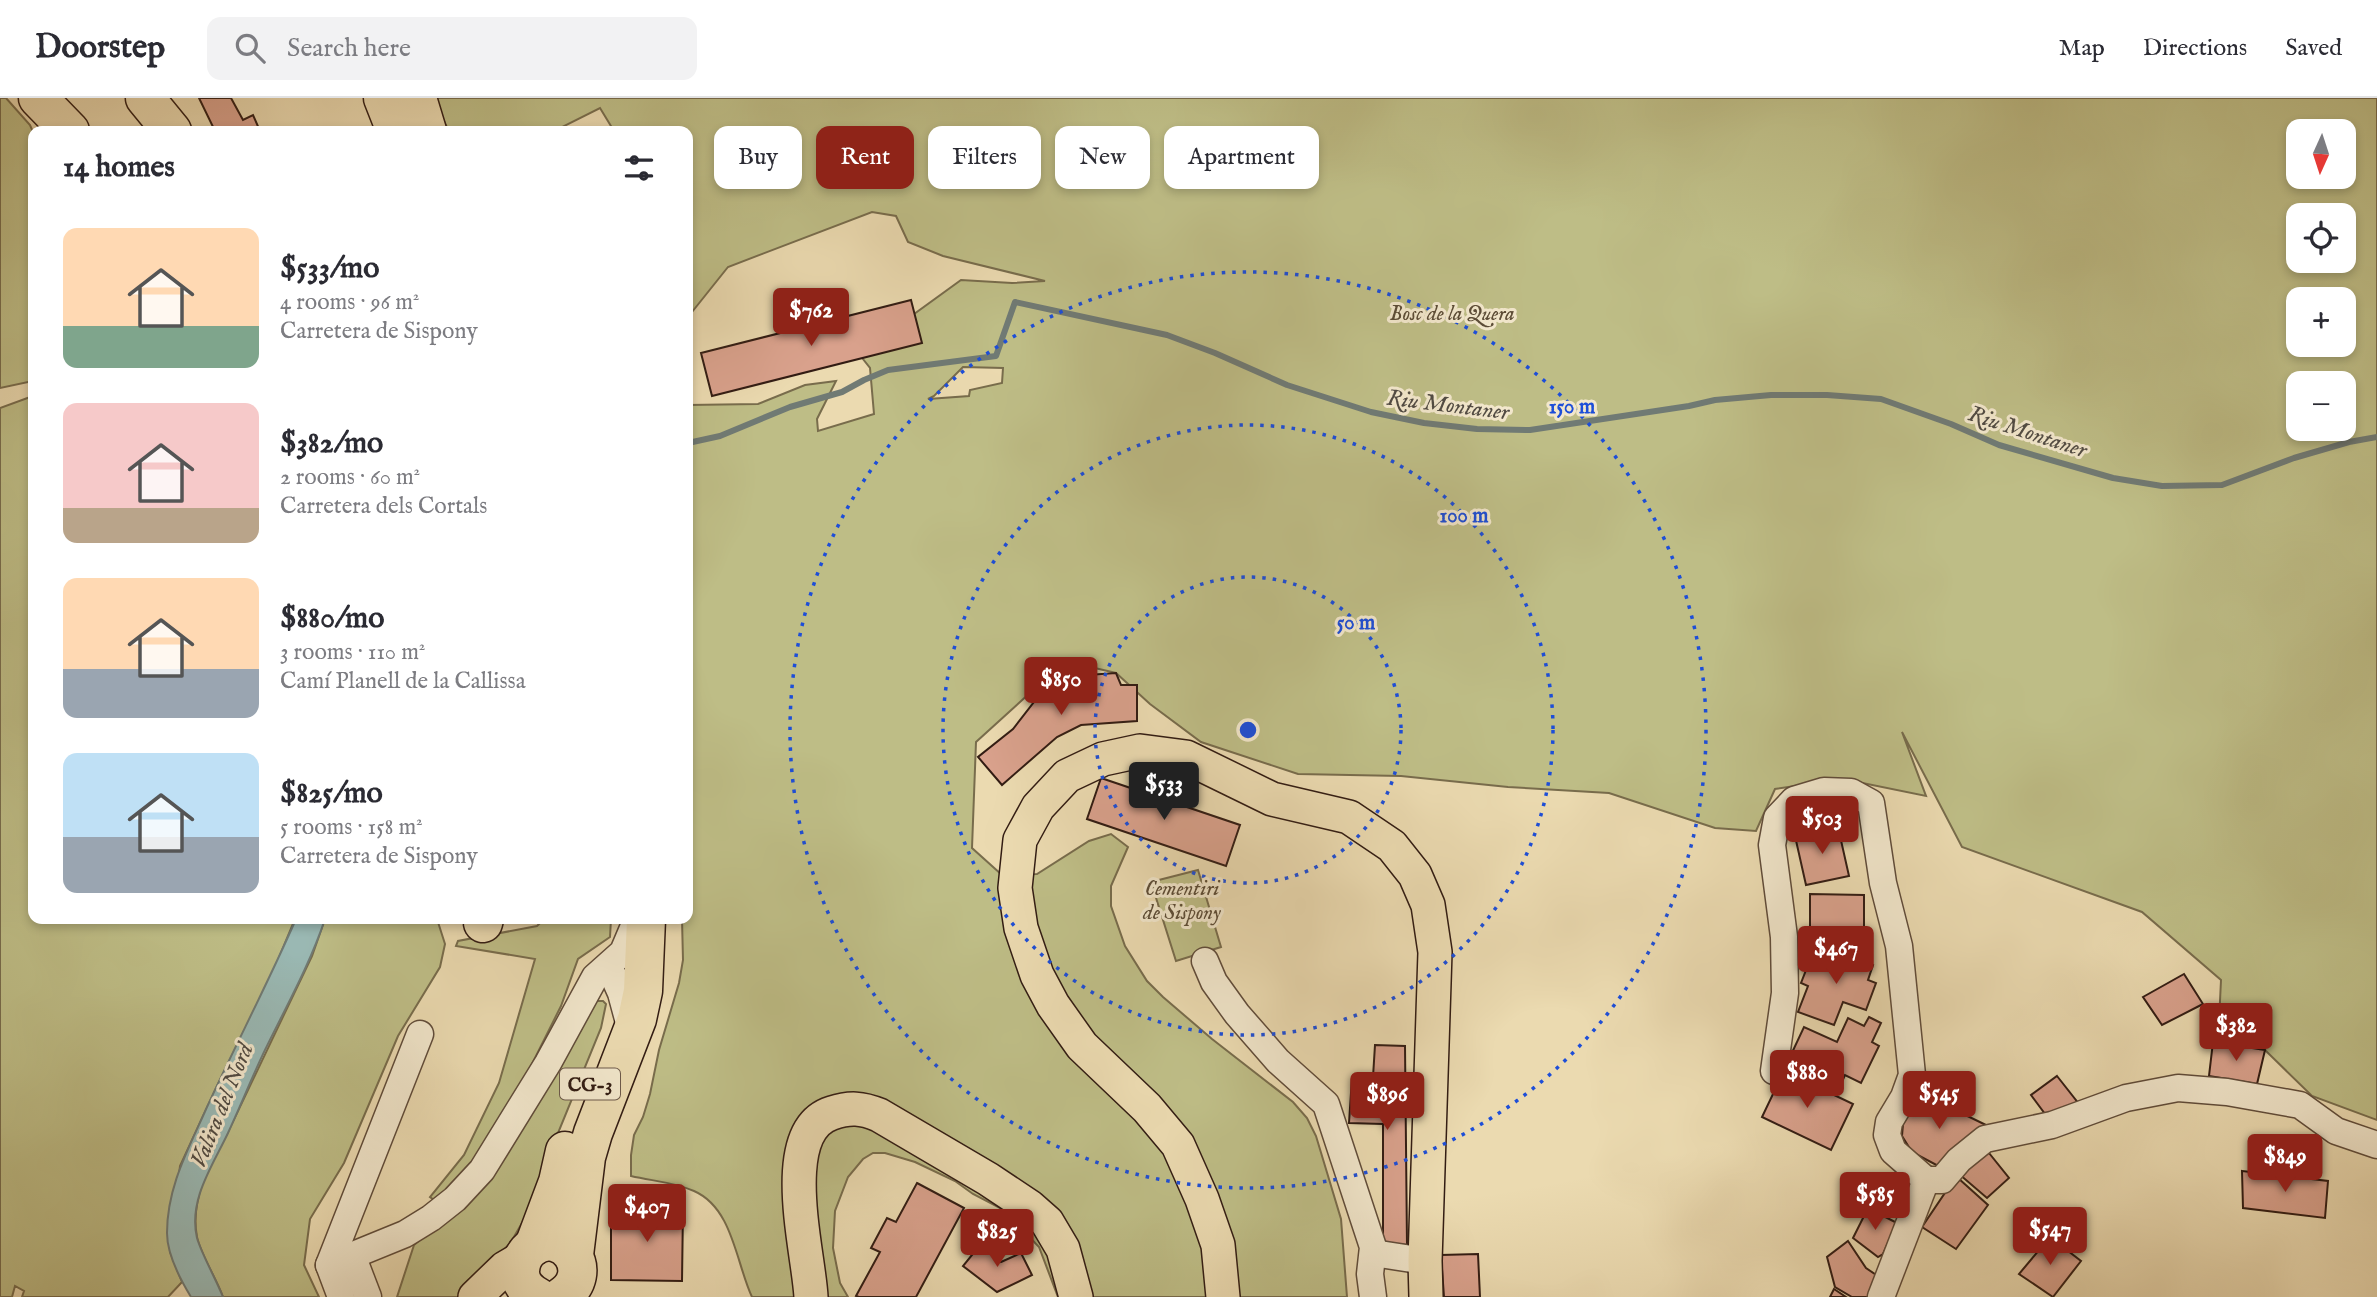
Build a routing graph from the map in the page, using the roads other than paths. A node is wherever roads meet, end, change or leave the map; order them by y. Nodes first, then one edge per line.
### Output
1 (38, 98) edge
2 (145, 98) edge
3 (383, 98) edge
4 (416, 98) edge
5 (65, 126) edge
6 (168, 126) edge
7 (394, 126) edge
8 (425, 126) edge
9 (646, 924) edge
10 (621, 951) edge
11 (1205, 961) dead end
12 (420, 1034) dead end
13 (632, 1034) junction
14 (1774, 1071) dead end
15 (2377, 1144) edge
16 (1926, 1180) junction
17 (529, 1251) junction
18 (1373, 1253) junction
19 (340, 1260) junction
20 (1425, 1261) junction
21 (557, 1284) edge
22 (341, 1297) edge
23 (368, 1297) edge
24 (475, 1297) edge
25 (811, 1297) edge
26 (1076, 1297) edge
27 (1223, 1297) edge
28 (1373, 1297) edge
29 (1426, 1297) edge
30 (1881, 1297) edge

1 - 5 highway
2 - 6 highway
3 - 7 highway
4 - 8 highway
9 - 13 highway, CG-3
10 - 13 street
10 - 17 highway, CG-3
10 - 19 street
11 - 18 street
12 - 19 street
13 - 21 highway, CG-3
14 - 16 street
15 - 16 street
16 - 30 street
17 - 21 highway, CG-3
17 - 21 highway
17 - 24 main road
18 - 20 street
18 - 28 street
19 - 22 street
19 - 23 street
20 - 27 main road
20 - 29 main road
25 - 26 main road

